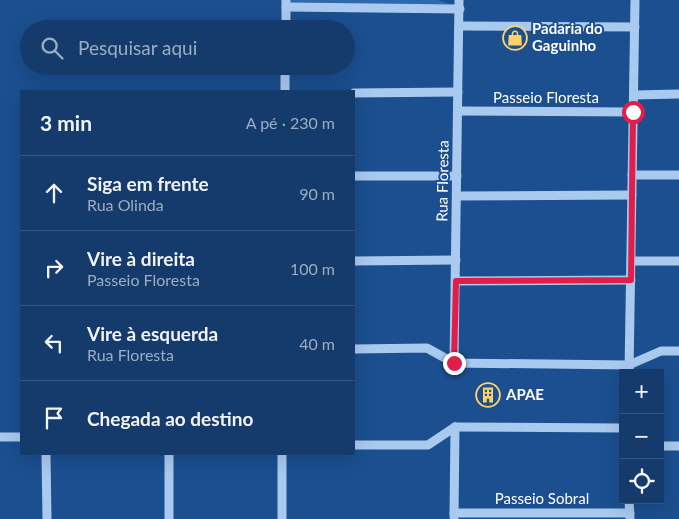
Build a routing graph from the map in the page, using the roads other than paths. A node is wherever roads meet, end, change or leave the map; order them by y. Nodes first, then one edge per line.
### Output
1 (635, 0) edge
2 (286, 4) edge
3 (459, 5) edge
4 (286, 20) edge
5 (460, 26) junction
6 (634, 27) junction
7 (285, 75) edge
8 (285, 90) edge
9 (458, 92) junction
10 (355, 93) edge
11 (679, 94) edge
12 (634, 95) junction
13 (458, 111) junction
14 (633, 112) junction
15 (632, 174) junction
16 (679, 175) edge
17 (355, 176) edge
18 (457, 176) junction
19 (632, 195) junction
20 (457, 196) junction
21 (456, 260) junction
22 (355, 261) edge
23 (631, 261) junction
24 (679, 261) edge
25 (631, 280) junction
26 (456, 281) junction
27 (355, 349) edge
28 (679, 351) edge
29 (454, 363) junction
30 (629, 369) edge
31 (456, 427) junction
32 (619, 428) edge
33 (0, 437) edge
34 (20, 437) edge
35 (355, 445) edge
36 (664, 446) edge
37 (679, 446) edge
38 (46, 455) edge
39 (169, 455) edge
40 (282, 455) edge
41 (454, 516) edge
42 (630, 516) edge
43 (46, 519) edge
44 (169, 519) edge
45 (282, 519) edge

1 - 6 street
2 - 3 street
2 - 4 street
3 - 5 street, Rua Floresta
5 - 6 street
5 - 9 street, Rua Floresta
6 - 12 street
7 - 8 street
9 - 10 street
9 - 13 street, Rua Floresta
11 - 12 street
12 - 14 street
13 - 14 street, Passeio Floresta
13 - 18 street, Rua Floresta
14 - 15 street
15 - 16 street
15 - 19 street
17 - 18 street
18 - 20 street, Rua Floresta
19 - 20 street
19 - 23 street
20 - 21 street, Rua Floresta
21 - 22 street
21 - 26 street, Rua Floresta
23 - 24 street
23 - 25 street
25 - 26 street
25 - 30 street
26 - 29 street, Rua Floresta
27 - 29 street
28 - 30 street
29 - 30 street
31 - 32 street
31 - 35 street
31 - 41 street
33 - 34 street
36 - 37 street
38 - 43 street
39 - 44 street
40 - 45 street
41 - 42 street, Passeio Sobral

